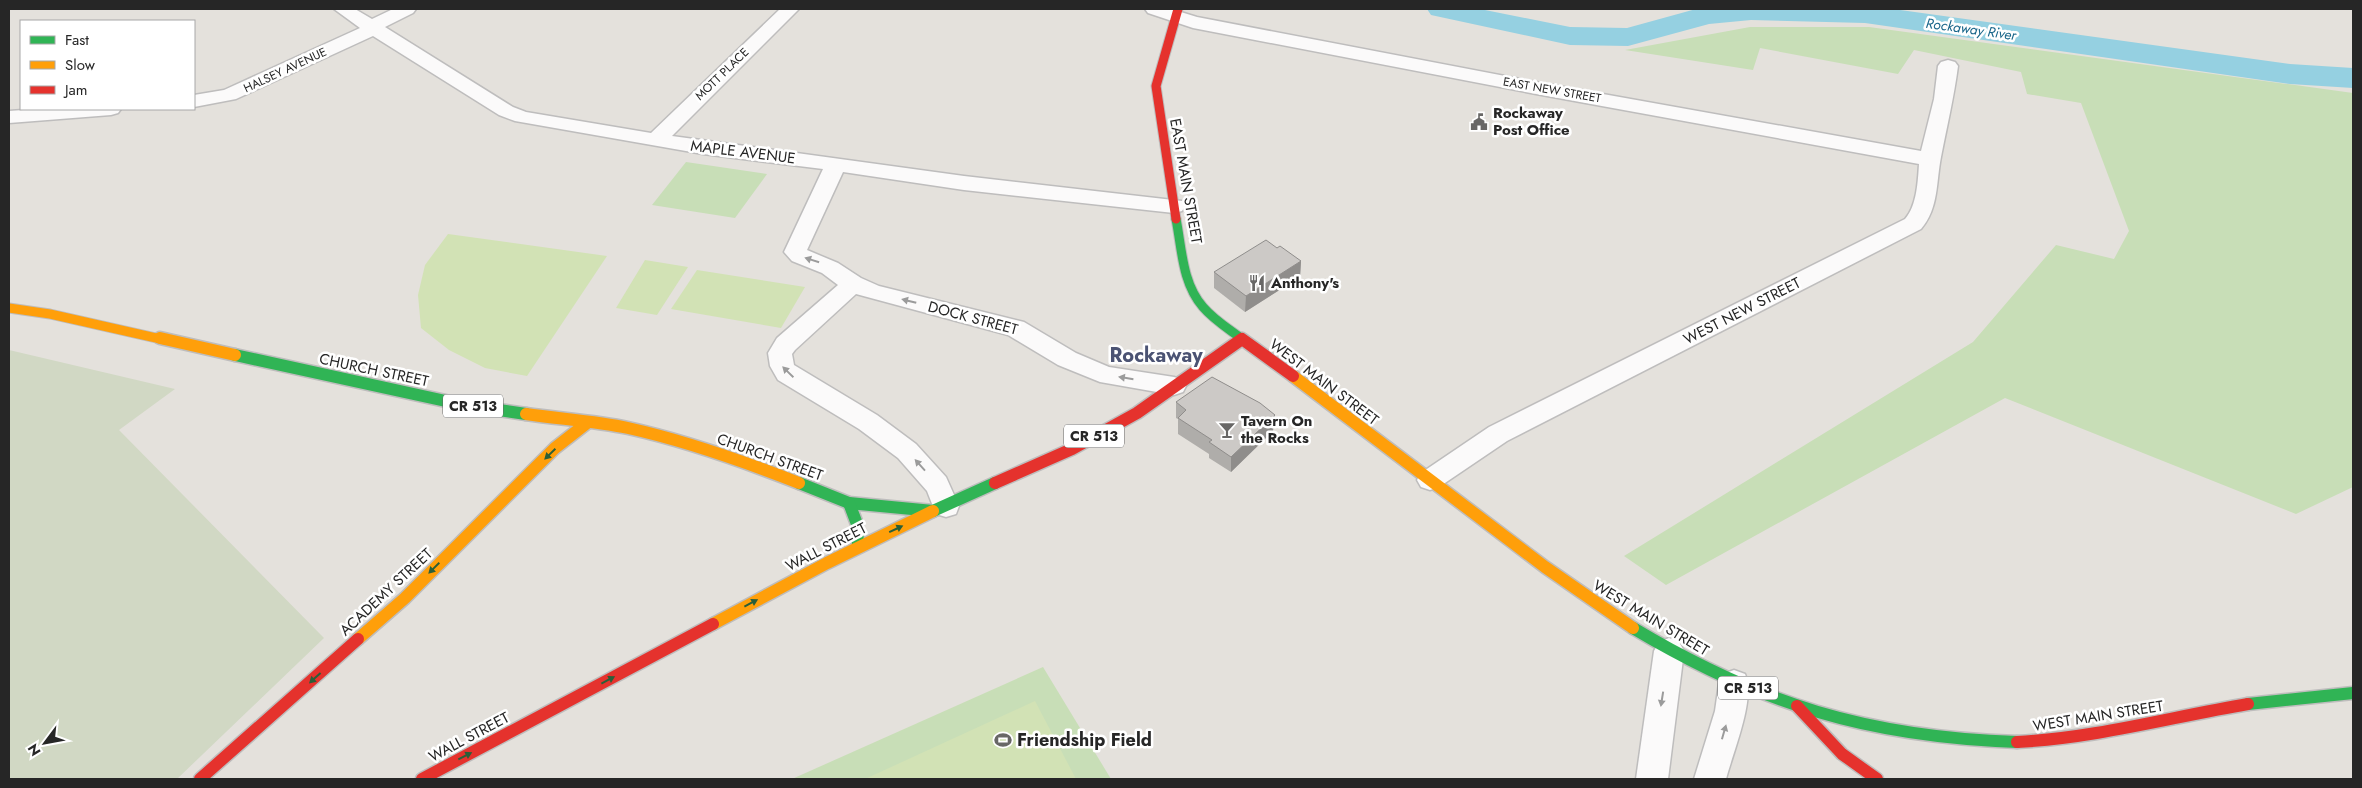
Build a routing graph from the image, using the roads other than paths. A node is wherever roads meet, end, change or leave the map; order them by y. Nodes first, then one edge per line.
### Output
1 (343, 9) edge
2 (407, 9) edge
3 (790, 9) edge
4 (1154, 9) edge
5 (1177, 12) edge
6 (371, 28) junction
7 (1948, 66) dead end
8 (195, 101) edge
9 (98, 110) edge
10 (9, 117) edge
11 (656, 140) junction
12 (1930, 159) junction
13 (836, 164) junction
14 (1174, 206) junction
15 (853, 284) junction
16 (9, 308) edge
17 (1242, 339) junction
18 (1174, 386) junction
19 (587, 423) junction
20 (1430, 480) junction
21 (849, 503) junction
22 (940, 508) junction
23 (858, 547) junction
24 (1670, 651) junction
25 (1734, 683) junction
26 (2353, 693) edge
27 (1797, 706) junction
28 (200, 779) edge
29 (422, 779) edge
30 (1652, 779) edge
31 (1710, 779) edge
32 (1877, 779) edge

1 - 6 street, MAPLE AVENUE
2 - 6 street, HALSEY AVENUE
3 - 11 street, MOTT PLACE
4 - 5 street, EAST NEW STREET
5 - 12 street, EAST NEW STREET
5 - 14 main road, EAST MAIN STREET
6 - 8 street, HALSEY AVENUE
6 - 11 street, MAPLE AVENUE
7 - 12 street, WEST NEW STREET
9 - 10 street
11 - 13 street, MAPLE AVENUE
12 - 20 street, WEST NEW STREET
13 - 14 street, MAPLE AVENUE
15 -> 13 street, DOCK STREET
14 - 17 main road, EAST MAIN STREET
18 -> 15 street, DOCK STREET
22 -> 15 street
16 - 19 main road, CHURCH STREET / CR 513
17 - 18 main road, WALL STREET / CR 513
17 - 20 main road, WEST MAIN STREET / CR 513
18 - 22 main road, WALL STREET / CR 513
19 - 21 main road, CHURCH STREET / CR 513
19 -> 28 main road, ACADEMY STREET
20 - 24 main road, WEST MAIN STREET / CR 513
21 - 22 main road, CHURCH STREET / CR 513
21 - 23 main road
23 -> 22 main road, WALL STREET
29 -> 23 main road, WALL STREET
24 - 25 main road, WEST MAIN STREET / CR 513
24 -> 30 street
25 - 27 main road, WEST MAIN STREET / CR 513
31 -> 25 street
26 - 27 main road, WEST MAIN STREET / CR 513
27 - 32 main road

